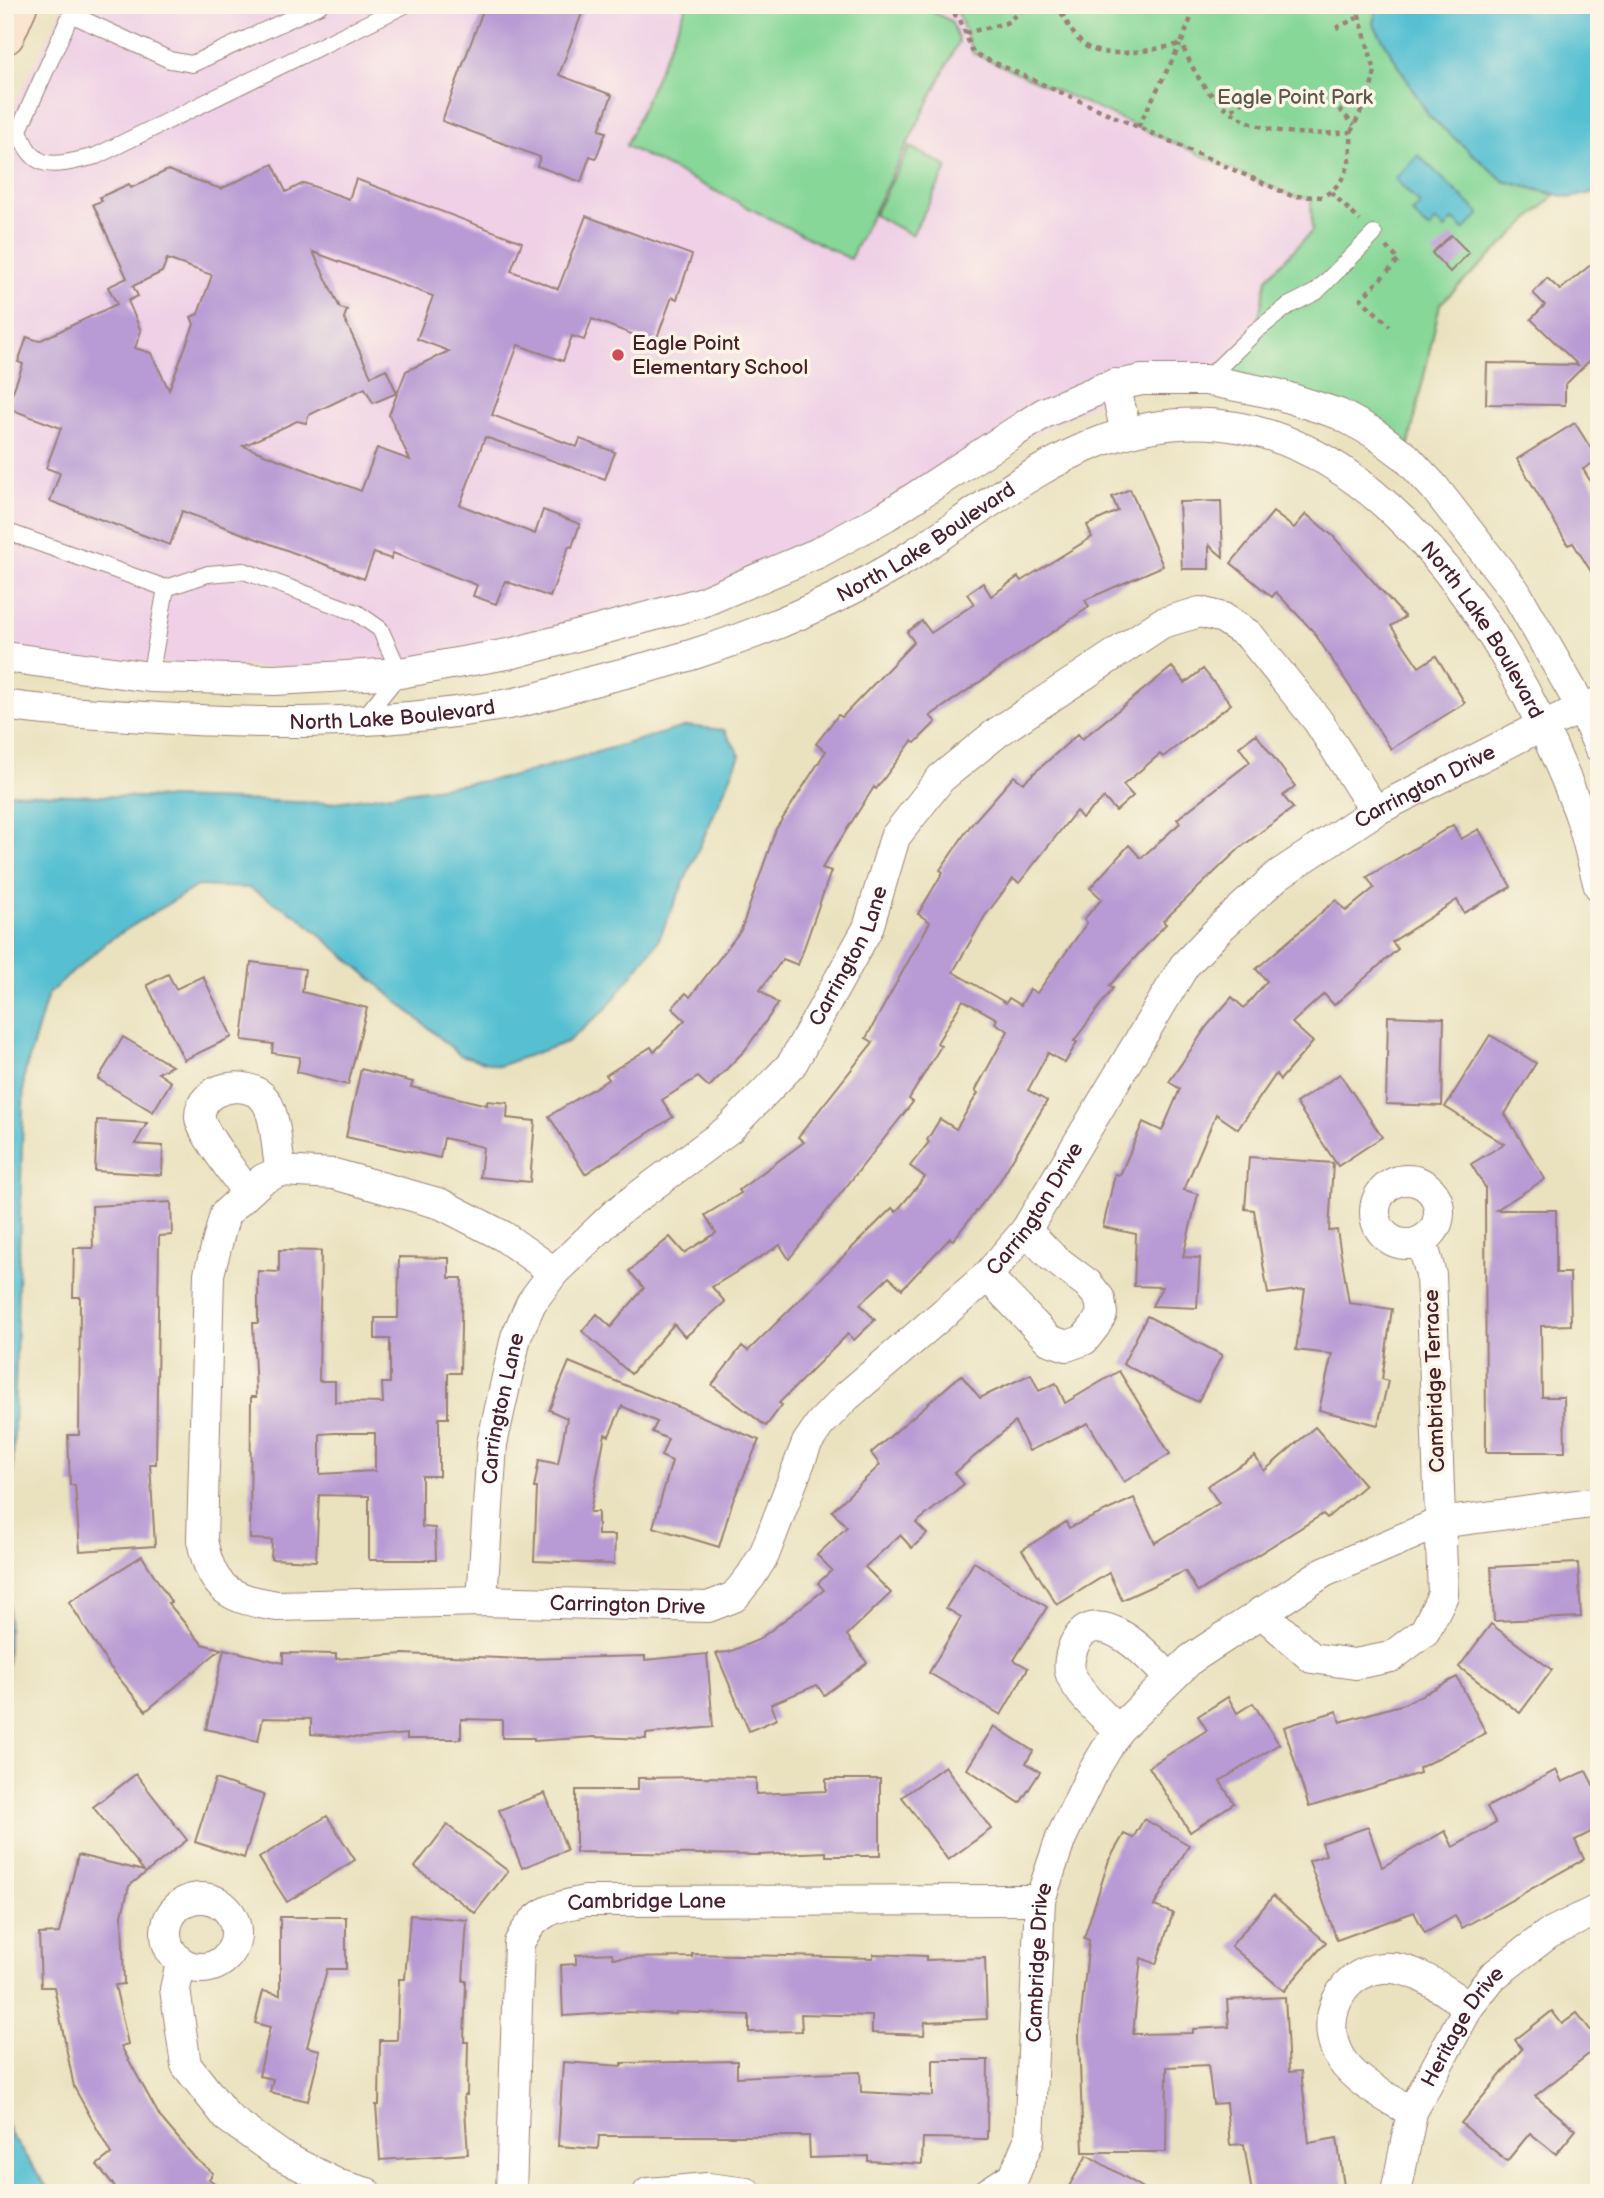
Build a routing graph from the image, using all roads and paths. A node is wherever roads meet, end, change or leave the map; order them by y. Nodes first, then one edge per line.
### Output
1 (18, 5) edge
2 (320, 5) edge
3 (405, 5) edge
4 (936, 5) edge
5 (1028, 5) edge
6 (1056, 5) edge
7 (1196, 5) edge
8 (1356, 5) edge
9 (73, 10) edge
10 (1357, 18) junction
11 (1336, 28) dead end
12 (965, 33) junction
13 (5, 35) edge
14 (1181, 44) junction
15 (1261, 85) dead end
16 (1339, 109) dead end
17 (1232, 110) junction
18 (1354, 125) junction
19 (1138, 127) junction
20 (1351, 132) junction
21 (1374, 234) dead end
22 (1206, 380) junction
23 (1115, 384) junction
24 (1126, 433) junction
25 (866, 527) junction
26 (5, 531) edge
27 (890, 568) junction
28 (166, 587) junction
29 (5, 657) edge
30 (400, 673) junction
31 (150, 677) junction
32 (5, 705) edge
33 (1590, 705) edge
34 (362, 720) junction
35 (1541, 726) junction
36 (1599, 747) edge
37 (1375, 811) junction
38 (1599, 886) edge
39 (281, 1171) junction
40 (246, 1192) junction
41 (1026, 1230) junction
42 (1422, 1241) dead end
43 (554, 1272) junction
44 (987, 1276) junction
45 (1599, 1502) edge
46 (1439, 1523) junction
47 (482, 1601) junction
48 (1261, 1612) junction
49 (1169, 1678) junction
50 (1118, 1730) junction
51 (1040, 1900) junction
52 (1598, 1911) edge
53 (181, 1963) dead end
54 (1469, 2007) junction
55 (1412, 2112) junction
56 (367, 2193) edge
57 (511, 2193) edge
58 (648, 2193) edge
59 (747, 2193) edge
60 (988, 2193) edge
61 (1396, 2193) edge

1 - 13 main road
2 - 9 lane
3 - 9 lane
4 - 12 path
5 - 12 path
6 - 14 path
7 - 14 path
8 - 10 path
10 - 11 path
10 - 18 path
12 - 19 path
14 - 17 path
14 - 19 path
15 - 17 path
16 - 18 path
17 - 20 path
18 - 20 path
19 - 20 path
21 - 22 lane
22 - 23 street, North Lake Boulevard
22 - 33 street, North Lake Boulevard
23 - 24 street
23 - 25 street, North Lake Boulevard
24 - 27 street, North Lake Boulevard
24 - 35 street, North Lake Boulevard
25 - 27 street
25 - 30 street, North Lake Boulevard
26 - 28 lane
27 - 34 street, North Lake Boulevard
28 - 30 lane
28 - 31 lane
29 - 31 street, North Lake Boulevard
30 - 31 street, North Lake Boulevard
30 - 34 lane
32 - 34 street, North Lake Boulevard
33 - 35 street, Carrington Drive
33 - 36 street, North Lake Boulevard
35 - 37 street, Carrington Drive
35 - 38 street, North Lake Boulevard
37 - 41 street, Carrington Drive
37 - 43 street, Carrington Lane
39 - 40 street, Carrington Drive
39 - 40 street
39 - 43 street
40 - 47 street, Carrington Drive
41 - 44 street, Carrington Drive
41 - 44 street
42 - 46 street, Cambridge Terrace
43 - 47 street, Carrington Lane
44 - 47 street, Carrington Drive
45 - 46 street, Cambridge Drive
46 - 48 street, Cambridge Drive
46 - 48 street
48 - 49 street, Cambridge Drive
49 - 50 street, Cambridge Drive
49 - 50 street
50 - 51 street, Cambridge Drive
51 - 57 street, Cambridge Lane
51 - 60 street, Cambridge Drive
52 - 54 street, Heritage Drive
53 - 56 street
54 - 55 street, Heritage Drive
54 - 55 street
55 - 61 street, Heritage Drive
58 - 59 street

